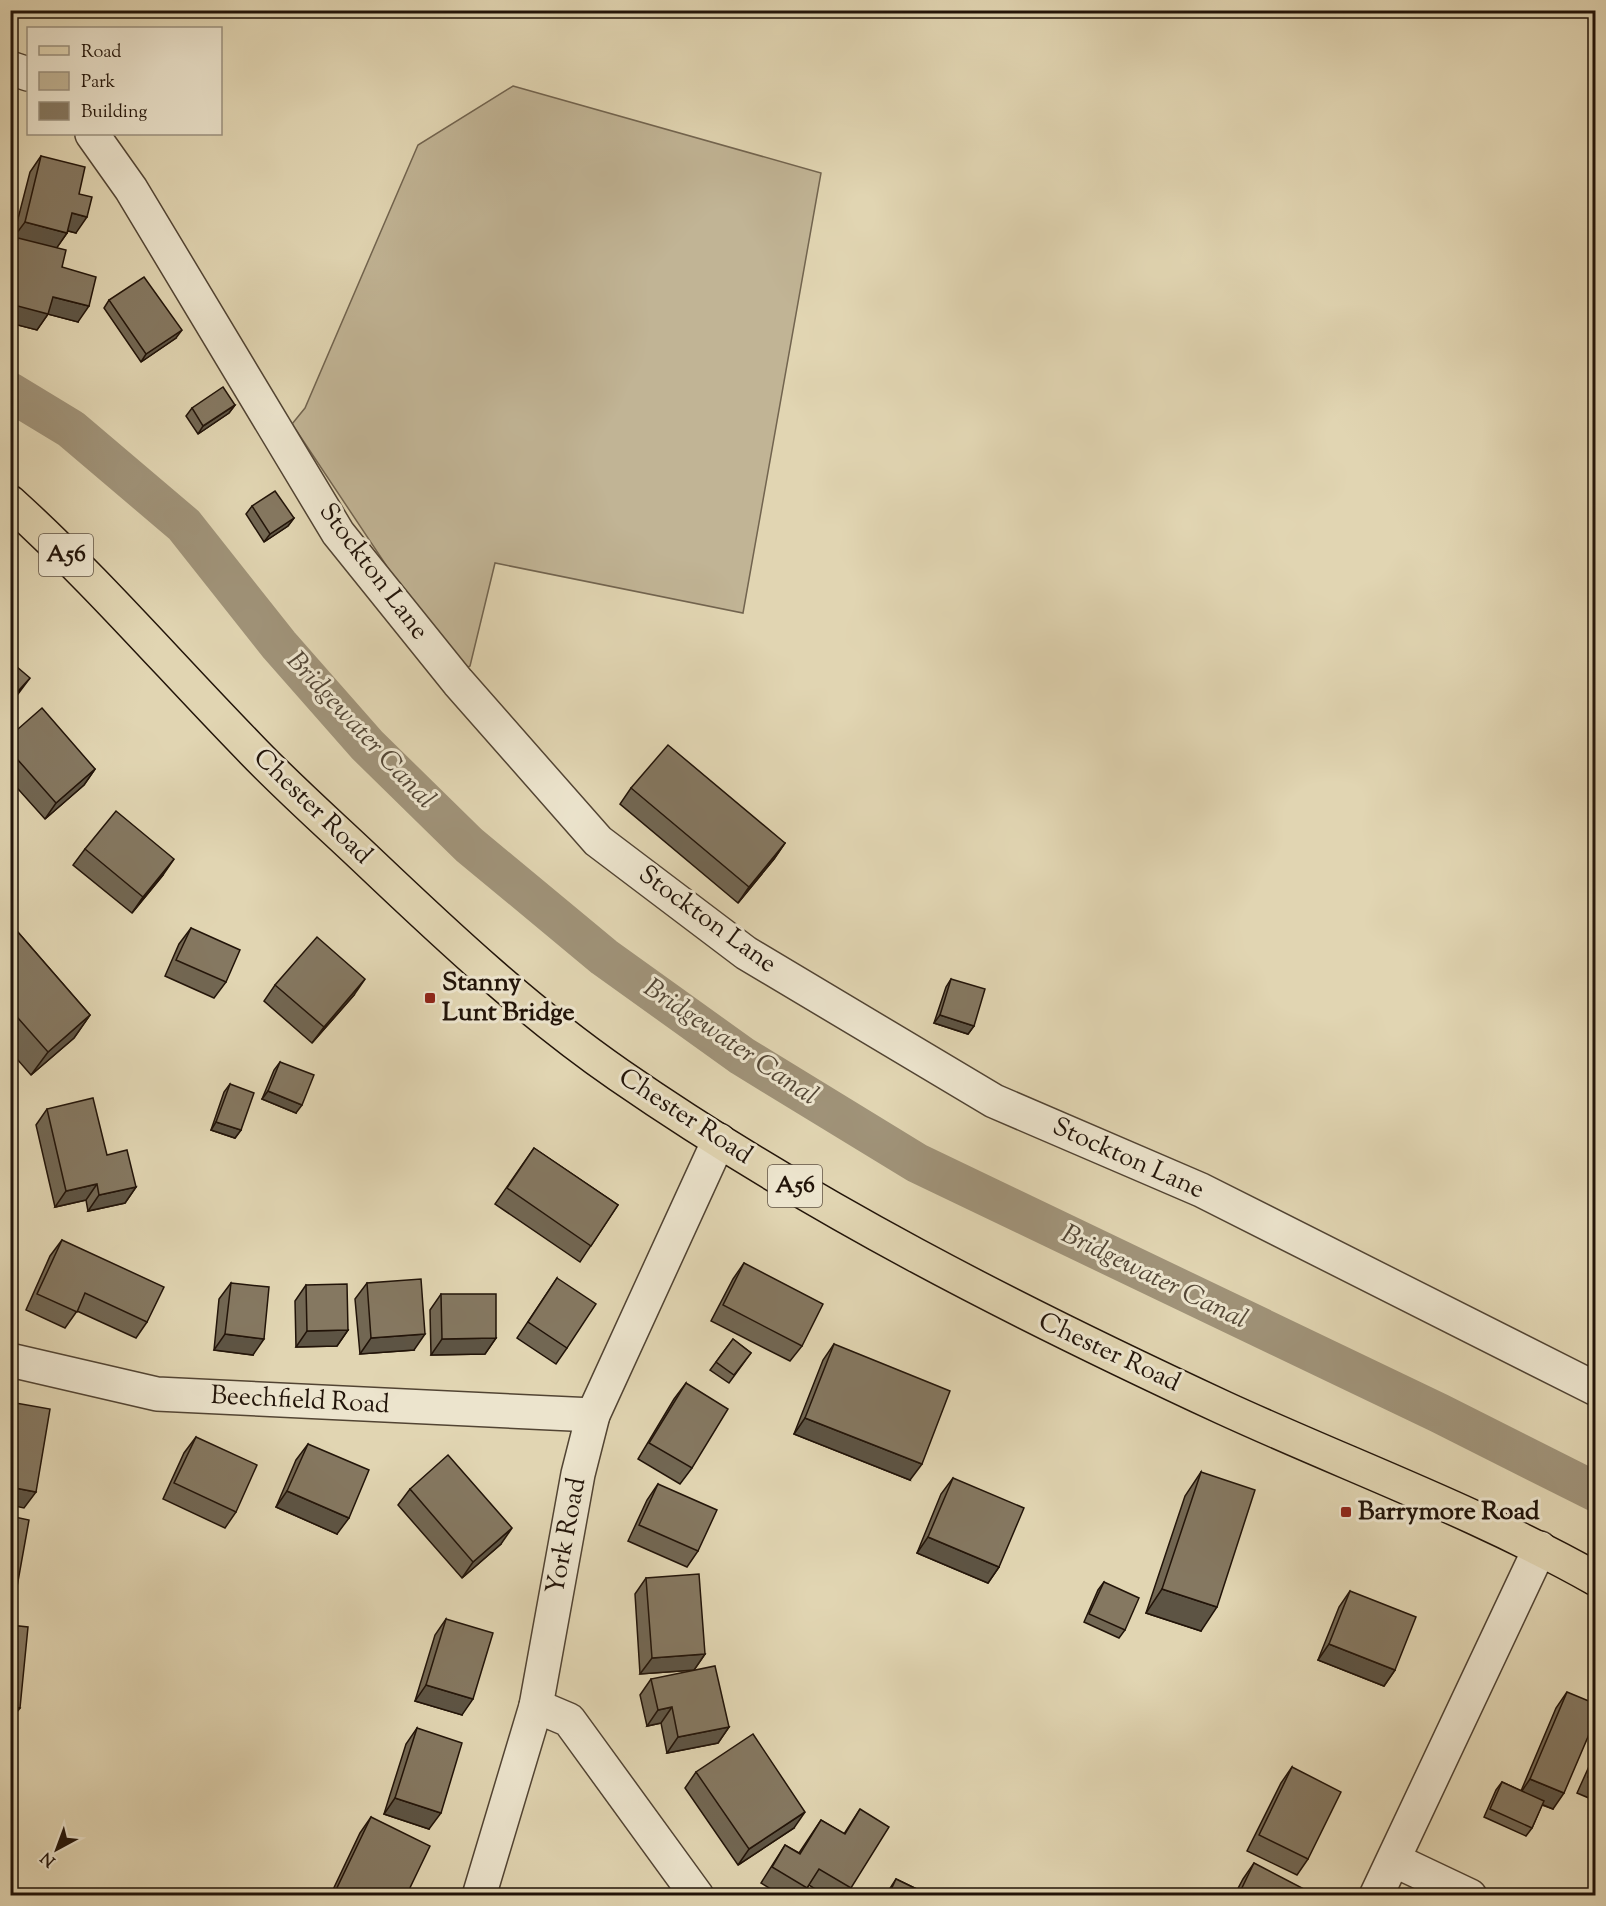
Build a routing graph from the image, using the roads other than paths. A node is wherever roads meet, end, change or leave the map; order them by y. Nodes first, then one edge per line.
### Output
1 (10, 68) edge
2 (27, 74) edge
3 (93, 135) edge
4 (10, 502) edge
5 (719, 1140) junction
6 (10, 1359) edge
7 (1596, 1389) edge
8 (593, 1415) junction
9 (1540, 1548) junction
10 (1596, 1579) edge
11 (536, 1706) junction
12 (1394, 1860) junction
13 (478, 1896) edge
14 (697, 1896) edge
15 (1376, 1896) edge
16 (1470, 1896) edge

1 - 2 street
3 - 7 street, Stockton Lane
4 - 5 main road, Chester Road / A56
5 - 8 street, York Road
5 - 9 main road, Chester Road / A56
6 - 8 street, Beechfield Road
8 - 11 street, York Road
9 - 10 main road, Chester Road / A56
9 - 12 street
11 - 13 street, York Road
11 - 14 street
12 - 15 street
12 - 16 street

